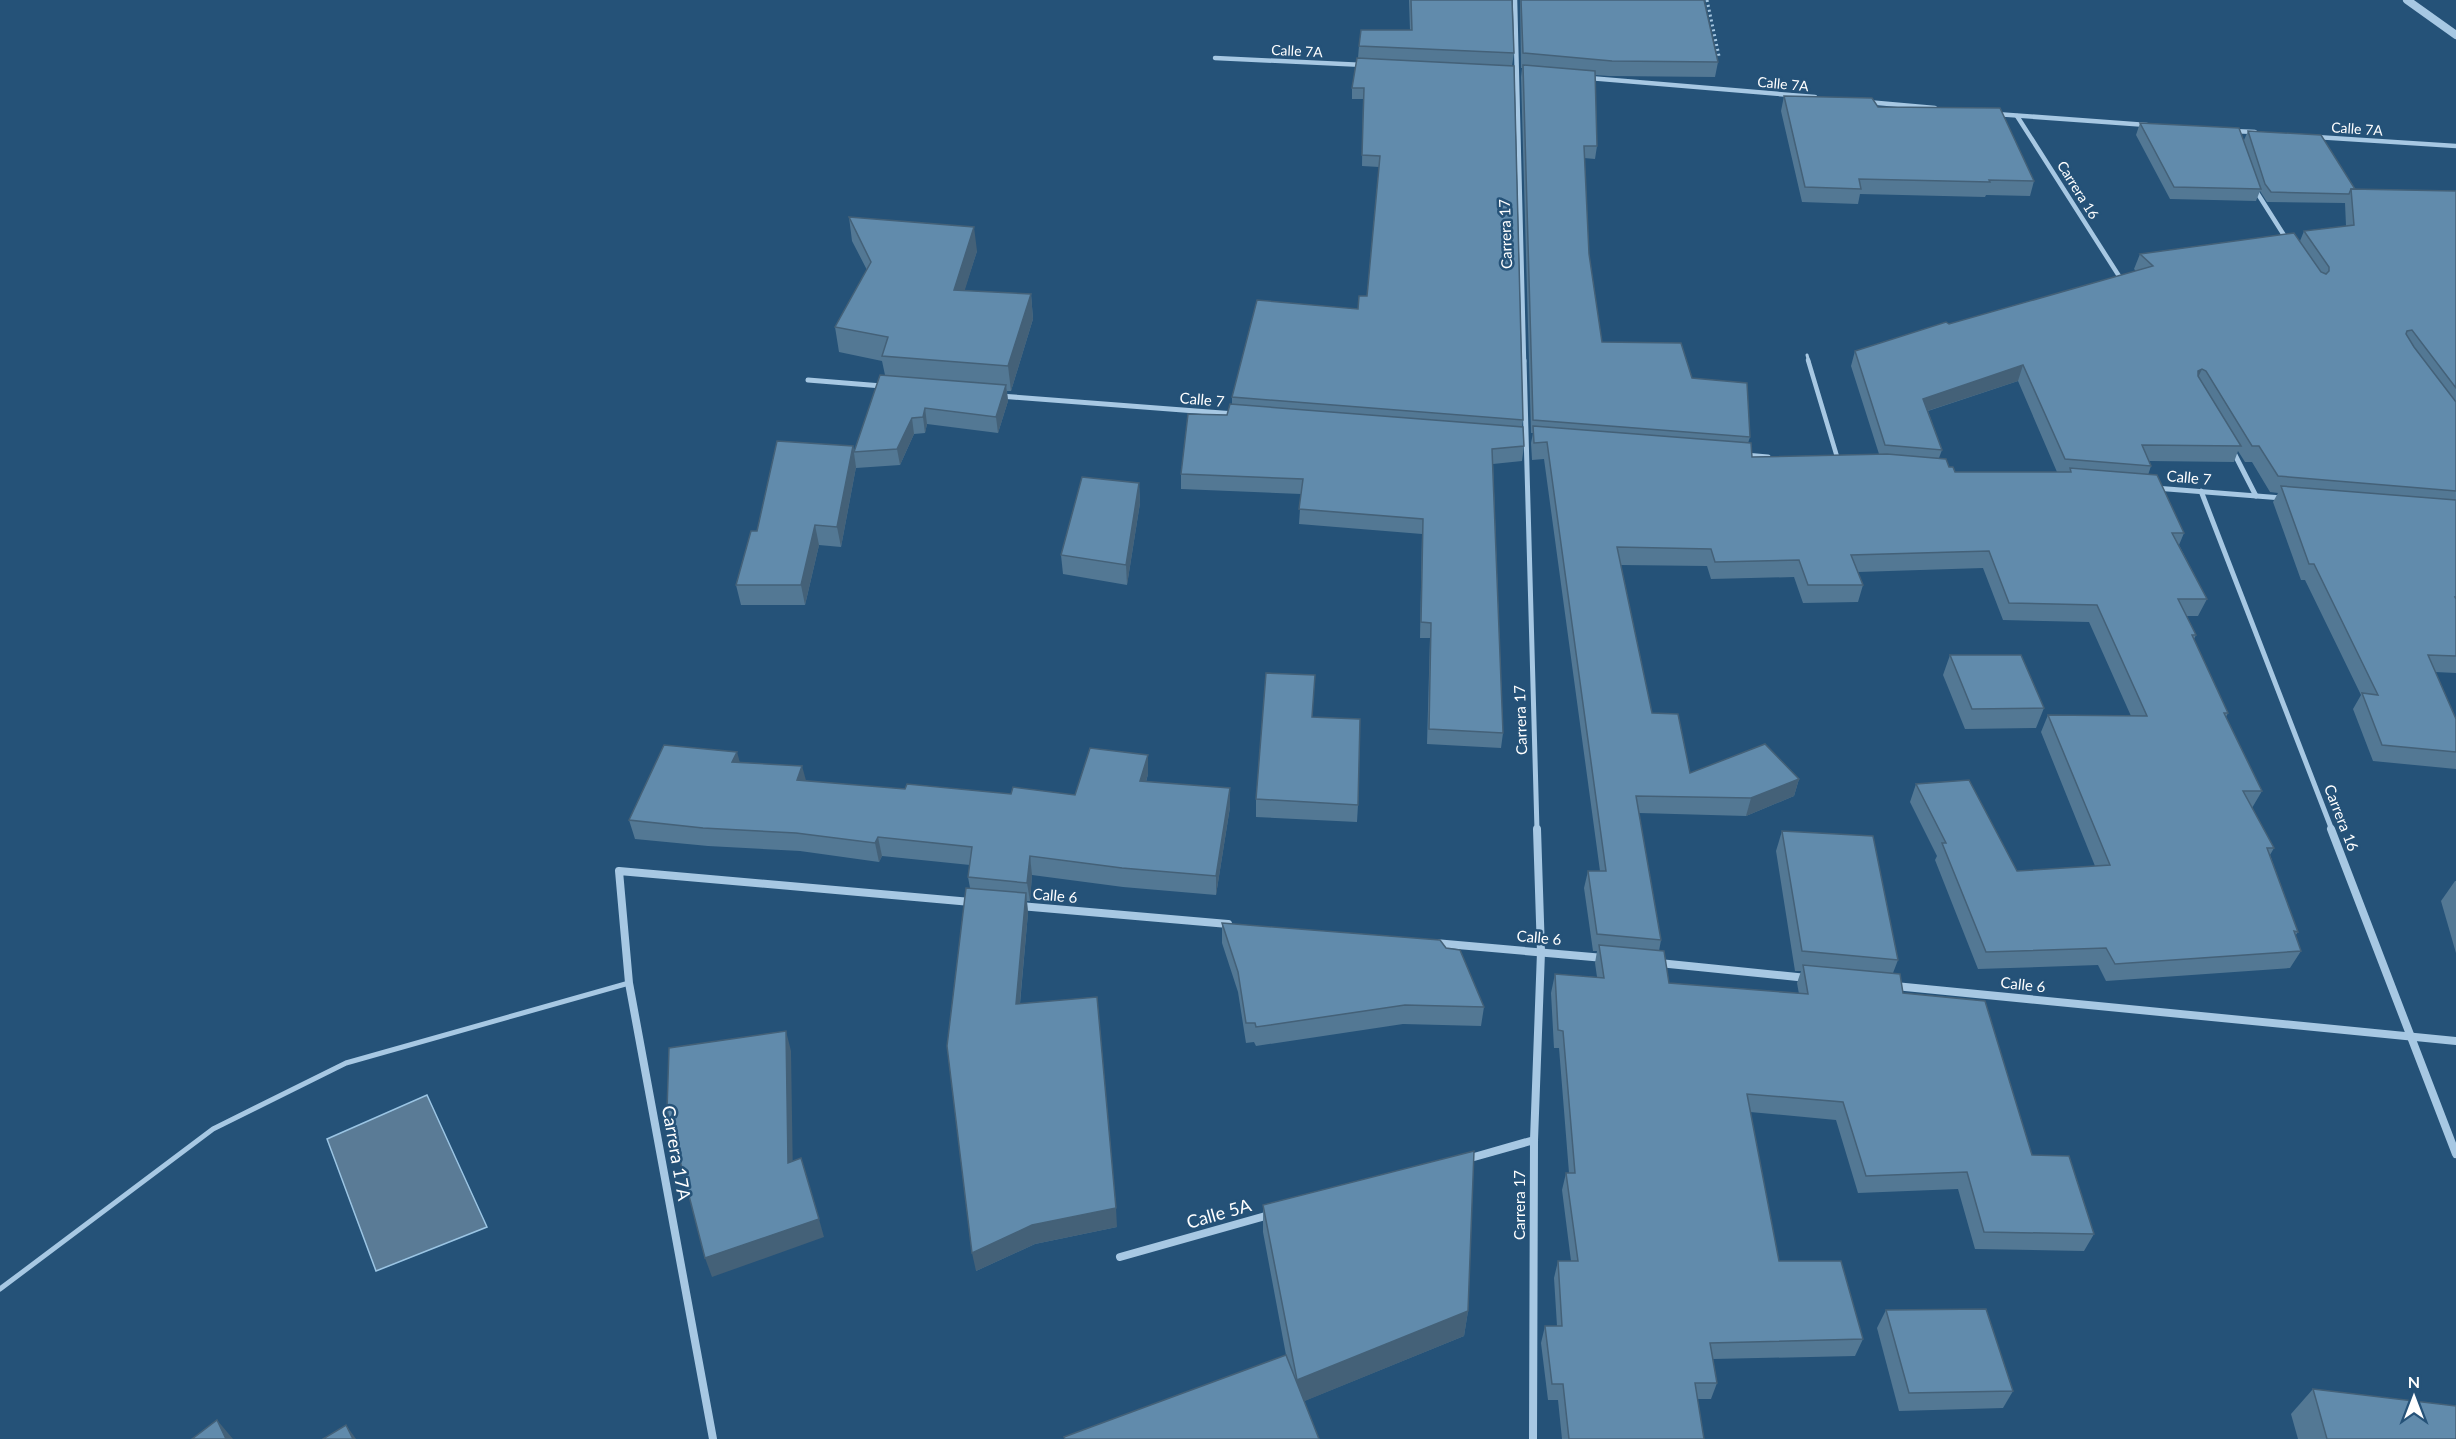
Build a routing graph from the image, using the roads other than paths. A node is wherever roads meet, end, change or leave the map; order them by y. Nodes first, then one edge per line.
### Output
1 (1515, 0) edge
2 (2407, 0) edge
3 (2456, 35) edge
4 (1215, 58) dead end
5 (1376, 66) edge
6 (1515, 72) junction
7 (1526, 73) edge
8 (1585, 78) edge
9 (1818, 98) edge
10 (1864, 102) edge
11 (1946, 110) edge
12 (1993, 114) edge
13 (2017, 116) junction
14 (2155, 126) edge
15 (2224, 130) edge
16 (2236, 131) junction
17 (2259, 133) edge
18 (2305, 136) edge
19 (2239, 141) edge
20 (2456, 146) edge
21 (2255, 187) edge
22 (2294, 249) edge
23 (2119, 276) edge
24 (1808, 355) dead end
25 (808, 380) dead end
26 (891, 387) edge
27 (996, 395) edge
28 (1244, 415) edge
29 (1515, 437) edge
30 (1526, 438) junction
31 (1538, 439) edge
32 (2229, 444) edge
33 (1734, 454) edge
34 (1781, 458) edge
35 (1827, 462) edge
36 (1839, 463) junction
37 (1850, 464) edge
38 (2143, 487) edge
39 (2201, 491) junction
40 (2256, 496) junction
41 (2292, 499) edge
42 (985, 903) edge
43 (1009, 905) edge
44 (1234, 925) edge
45 (1423, 942) edge
46 (1541, 952) junction
47 (1613, 959) edge
48 (1648, 962) edge
49 (1815, 979) edge
50 (630, 983) junction
51 (1887, 986) edge
52 (2411, 1037) junction
53 (2456, 1041) edge
54 (1534, 1140) junction
55 (2456, 1154) edge
56 (1453, 1163) edge
57 (1281, 1212) edge
58 (1120, 1257) dead end
59 (0, 1289) edge
60 (713, 1439) edge
61 (1533, 1439) edge

1 - 6 street, Carrera 17
2 - 3 street
4 - 5 street, Calle 7A
6 - 7 street
6 - 30 street, Carrera 17
8 - 9 street, Calle 7A
10 - 11 street
12 - 13 street
13 - 14 street
13 - 23 street, Carrera 16
15 - 16 street
16 - 17 street
16 - 19 street
18 - 20 street, Calle 7A
21 - 22 street
24 - 36 lane
25 - 26 street
27 - 28 street, Calle 7
29 - 30 street
30 - 31 street
30 - 46 street, Carrera 17
32 - 40 street
33 - 34 street
35 - 36 street
36 - 37 street
38 - 39 street, Calle 7
39 - 40 street, Calle 7
39 - 52 street, Carrera 16
40 - 41 street, Calle 7
42 - 50 street, Carrera 17A
43 - 44 street, Calle 6
45 - 46 street, Calle 6
46 - 47 street, Calle 6
46 - 54 street, Carrera 17
48 - 49 street
50 - 59 lane
50 - 60 street, Carrera 17A
51 - 52 street, Calle 6
52 - 53 street, Calle 6
52 - 55 street, Carrera 16
54 - 56 street
54 - 61 street, Carrera 17
57 - 58 street, Calle 5A

